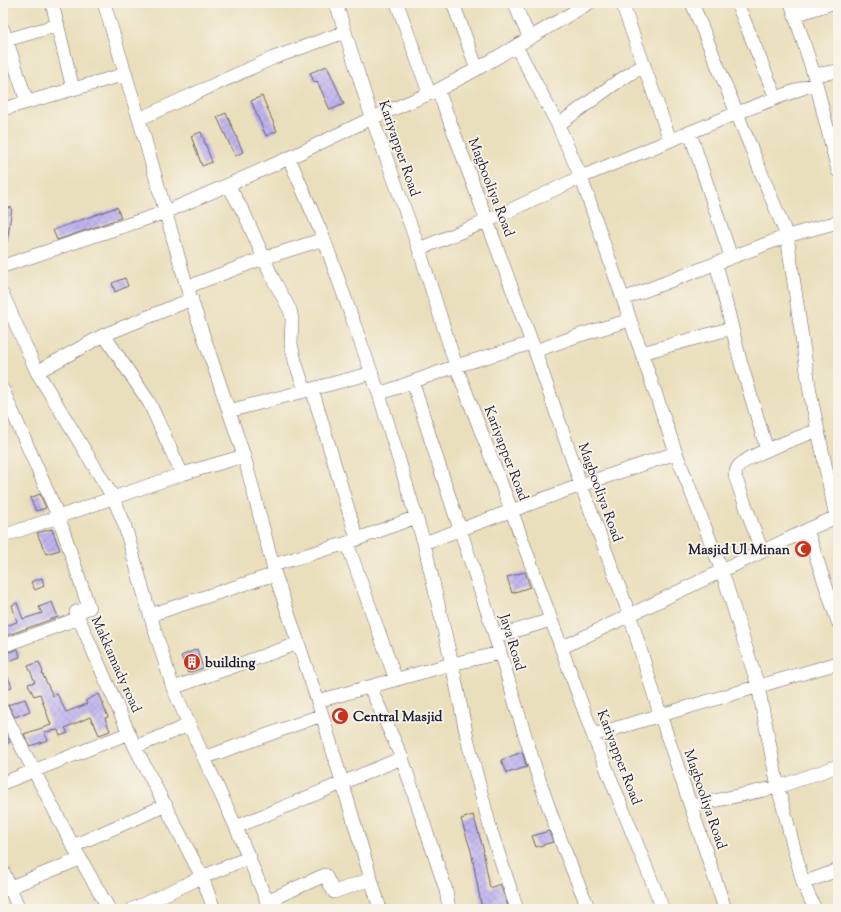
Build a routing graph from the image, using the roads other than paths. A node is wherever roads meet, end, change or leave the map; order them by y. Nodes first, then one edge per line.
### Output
1 (52, 3) edge
2 (104, 3) edge
3 (336, 3) edge
4 (397, 3) edge
5 (453, 3) edge
6 (515, 3) edge
7 (622, 3) edge
8 (692, 3) edge
9 (737, 3) edge
10 (832, 3) edge
11 (582, 5) edge
12 (793, 9) edge
13 (58, 25) junction
14 (345, 32) junction
15 (4, 37) edge
16 (530, 38) junction
17 (516, 46) junction
18 (644, 65) junction
19 (477, 69) junction
20 (838, 72) edge
21 (126, 74) junction
22 (815, 79) junction
23 (73, 89) junction
24 (434, 91) junction
25 (776, 98) junction
26 (27, 102) junction
27 (3, 109) edge
28 (737, 113) junction
29 (372, 118) junction
30 (139, 119) junction
31 (558, 124) junction
32 (690, 133) junction
33 (834, 138) edge
34 (670, 140) junction
35 (289, 158) junction
36 (838, 171) edge
37 (581, 177) junction
38 (228, 185) junction
39 (166, 212) junction
40 (487, 221) junction
41 (838, 222) edge
42 (787, 236) junction
43 (324, 239) junction
44 (419, 249) junction
45 (731, 257) junction
46 (264, 258) junction
47 (716, 263) junction
48 (3, 266) edge
49 (189, 293) junction
50 (3, 295) edge
51 (623, 299) junction
52 (630, 320) junction
53 (732, 328) junction
54 (104, 335) junction
55 (534, 347) junction
56 (642, 353) junction
57 (456, 366) junction
58 (37, 372) junction
59 (372, 373) junction
60 (413, 382) junction
61 (309, 390) junction
62 (3, 393) edge
63 (379, 394) junction
64 (230, 411) junction
65 (818, 430) junction
66 (767, 450) junction
67 (676, 453) junction
68 (244, 456) junction
69 (182, 474) junction
70 (581, 485) junction
71 (113, 497) junction
72 (512, 512) junction
73 (416, 517) junction
74 (59, 518) junction
75 (837, 518) edge
76 (461, 530) junction
77 (807, 530) junction
78 (3, 536) edge
79 (352, 541) junction
80 (424, 544) junction
81 (762, 552) junction
82 (274, 570) junction
83 (722, 571) junction
84 (150, 615) junction
85 (630, 616) junction
86 (79, 618) junction
87 (551, 620) junction
88 (838, 622) edge
89 (495, 637) junction
90 (299, 643) junction
91 (3, 646) edge
92 (561, 648) junction
93 (500, 654) junction
94 (838, 663) edge
95 (452, 664) junction
96 (396, 680) junction
97 (758, 686) junction
98 (173, 688) junction
99 (370, 688) junction
100 (318, 701) junction
101 (3, 711) edge
102 (660, 714) junction
103 (322, 715) junction
104 (189, 725) junction
105 (129, 733) junction
106 (593, 734) junction
107 (136, 747) junction
108 (204, 758) junction
109 (402, 758) junction
110 (838, 766) edge
111 (33, 770) junction
112 (343, 782) junction
113 (3, 783) edge
114 (778, 787) junction
115 (166, 805) junction
116 (692, 806) junction
117 (236, 826) junction
118 (73, 846) junction
119 (250, 857) junction
120 (80, 859) junction
121 (838, 870) edge
122 (3, 872) edge
123 (202, 877) junction
124 (371, 879) junction
125 (803, 883) junction
126 (6, 889) edge
127 (269, 905) edge
128 (19, 909) edge
129 (109, 909) edge
130 (133, 909) edge
131 (214, 909) edge
132 (380, 909) edge
133 (449, 909) edge
134 (517, 909) edge
135 (589, 909) edge
136 (662, 909) edge
137 (726, 909) edge
138 (815, 909) edge

1 - 13 street
2 - 21 street
3 - 14 street, Kariyapper Road
4 - 24 street, Magbooliya Road
5 - 19 street
6 - 16 street
7 - 18 street
8 - 28 street
9 - 25 street
10 - 12 street
11 - 16 street
12 - 22 street
13 - 15 street
13 - 23 street
14 - 29 street, Kariyapper Road
14 - 30 street
15 - 26 street
16 - 17 street
17 - 19 street
17 - 31 street
18 - 31 street
18 - 34 street
19 - 24 street
20 - 22 street
21 - 23 street
21 - 30 street
22 - 25 street
22 - 33 street
23 - 26 street
24 - 29 street
24 - 40 street, Magbooliya Road
25 - 28 street
26 - 27 street
28 - 32 street
28 - 42 street
29 - 35 street
29 - 44 street, Kariyapper Road
30 - 39 street
31 - 37 street
32 - 34 street
32 - 45 street
33 - 36 street
34 - 37 street
35 - 38 street
35 - 43 street
37 - 40 street
37 - 51 street
38 - 39 street
38 - 46 street
39 - 48 street
39 - 49 street
40 - 44 street
40 - 55 street, Magbooliya Road
41 - 42 street
42 - 45 street
42 - 65 street
43 - 46 street
43 - 59 street
44 - 57 street, Kariyapper Road
45 - 47 street
46 - 49 street
46 - 61 street
47 - 51 street
47 - 53 street
49 - 54 street
49 - 64 street
50 - 58 street
51 - 52 street
52 - 55 street
52 - 56 street
53 - 56 street
53 - 66 street
54 - 58 street
54 - 69 street
55 - 57 street
55 - 70 street, Magbooliya Road
56 - 67 street
57 - 60 street
57 - 72 street, Kariyapper Road
58 - 71 street
59 - 61 street
59 - 63 street
60 - 63 street
60 - 76 street, Jaya Road
61 - 64 street
61 - 79 street
62 - 74 street, Makkamady road
63 - 73 street
64 - 68 street
65 - 66 street
65 - 75 street
66 - 81 street
67 - 70 street
67 - 83 street
68 - 69 street
68 - 82 street
69 - 71 street
70 - 72 street
70 - 85 street, Magbooliya Road
71 - 74 street
71 - 84 street
72 - 76 street
72 - 87 street, Kariyapper Road
73 - 79 street
73 - 80 street
74 - 78 street
74 - 86 street, Makkamady road
75 - 77 street
76 - 80 street
76 - 89 street, Jaya Road
77 - 81 street
77 - 88 street
79 - 82 street
79 - 96 street
80 - 95 street
81 - 83 street
82 - 84 street
82 - 90 street
83 - 85 street
83 - 97 street
84 - 98 street
85 - 92 street
85 - 102 street, Magbooliya Road
86 - 91 street
86 - 105 street, Makkamady road
87 - 89 street
87 - 92 street, Kariyapper Road
89 - 93 street, Jaya Road
90 - 98 street
90 - 100 street
92 - 106 street, Kariyapper Road
93 - 95 street
93 - 135 street, Jaya Road
94 - 97 street
95 - 96 street
95 - 134 street
96 - 99 street
97 - 102 street
97 - 114 street
98 - 104 street
99 - 100 street
99 - 109 street
100 - 103 street
101 - 111 street
102 - 106 street
102 - 116 street, Magbooliya Road
103 - 108 street
103 - 112 street
104 - 107 street
104 - 108 street
105 - 107 street, Makkamady road
105 - 111 street
106 - 136 street, Kariyapper Road
107 - 115 street, Makkamady road
108 - 117 street
109 - 112 street
109 - 133 street
110 - 114 street
111 - 113 street
111 - 118 street
112 - 117 street
112 - 124 street
114 - 116 street
114 - 125 street
115 - 118 street
115 - 123 street, Makkamady road
116 - 137 street, Magbooliya Road
117 - 119 street
118 - 120 street
119 - 123 street
119 - 127 street
120 - 126 street
120 - 129 street
121 - 125 street
122 - 126 street
123 - 130 street
123 - 131 street, Makkamady road
124 - 127 street
124 - 132 street
125 - 138 street
126 - 128 street

